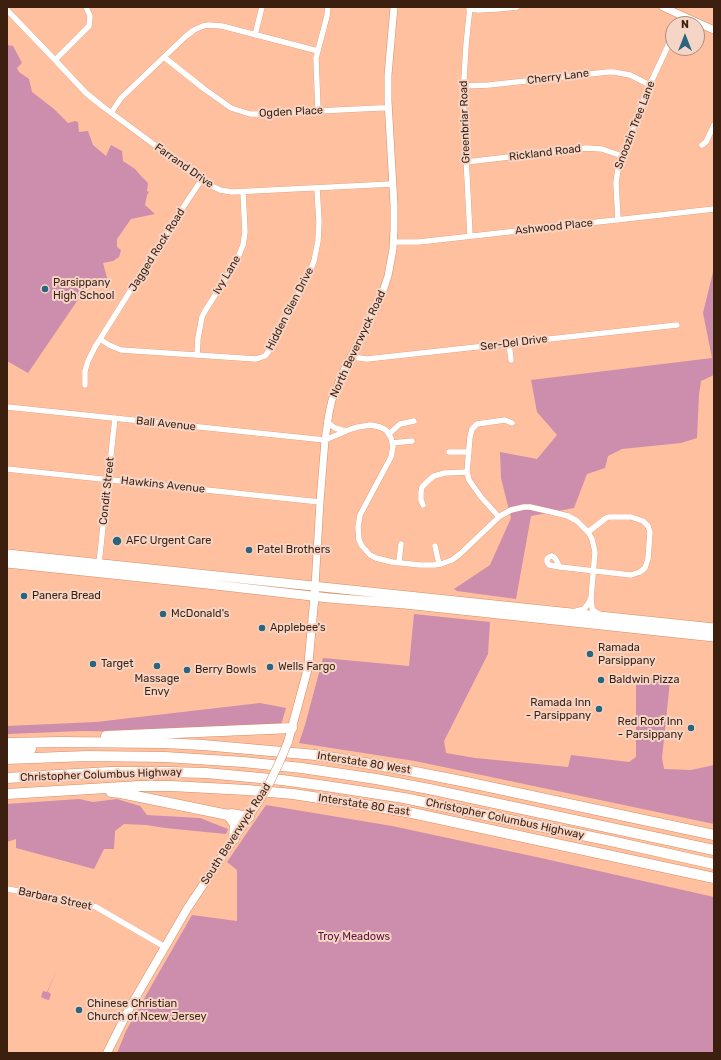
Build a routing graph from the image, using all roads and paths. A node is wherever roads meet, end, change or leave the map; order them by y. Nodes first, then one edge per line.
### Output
1 (86, 7) edge
2 (262, 7) edge
3 (328, 7) edge
4 (394, 7) edge
5 (517, 7) edge
6 (663, 7) edge
7 (470, 8) edge
8 (7, 10) edge
9 (681, 15) joint
10 (714, 30) edge
11 (255, 35) junction
12 (318, 51) junction
13 (665, 52) edge
14 (164, 57) junction
15 (55, 60) junction
16 (650, 85) junction
17 (463, 86) junction
18 (388, 108) junction
19 (318, 111) junction
20 (111, 113) junction
21 (714, 125) edge
22 (702, 145) dead end
23 (622, 156) junction
24 (466, 162) junction
25 (202, 179) junction
26 (392, 184) junction
27 (317, 188) junction
28 (243, 192) junction
29 (714, 209) edge
30 (618, 220) junction
31 (470, 236) junction
32 (394, 242) junction
33 (677, 325) dead end
34 (100, 339) junction
35 (509, 344) junction
36 (197, 355) junction
37 (351, 357) junction
38 (511, 360) dead end
39 (85, 385) dead end
40 (7, 407) edge
41 (115, 418) junction
42 (414, 421) dead end
43 (327, 422) junction
44 (512, 423) dead end
45 (345, 431) junction
46 (389, 434) junction
47 (325, 440) junction
48 (412, 441) dead end
49 (392, 443) junction
50 (448, 452) dead end
51 (468, 452) junction
52 (7, 469) edge
53 (467, 472) junction
54 (108, 479) junction
55 (320, 502) junction
56 (423, 505) dead end
57 (499, 517) junction
58 (588, 532) junction
59 (401, 544) dead end
60 (435, 546) dead end
61 (7, 554) edge
62 (399, 562) junction
63 (7, 563) edge
64 (99, 564) junction
65 (439, 564) junction
66 (560, 567) dead end
67 (594, 571) junction
68 (315, 586) junction
69 (314, 596) junction
70 (591, 598) junction
71 (569, 613) junction
72 (602, 617) junction
73 (714, 628) edge
74 (714, 637) edge
75 (292, 728) junction
76 (61, 742) junction
77 (7, 744) edge
78 (251, 749) junction
79 (7, 751) edge
80 (7, 759) edge
81 (7, 778) edge
82 (81, 790) junction
83 (7, 794) edge
84 (228, 814) junction
85 (249, 816) junction
86 (714, 835) edge
87 (234, 839) junction
88 (714, 850) edge
89 (714, 864) edge
90 (714, 878) edge
91 (7, 889) edge
92 (164, 947) junction
93 (107, 1053) edge

1 - 15 street
2 - 11 street
3 - 12 street
4 - 18 street, North Beverwyck Road
5 - 7 street
6 - 9 street
7 - 17 street, Greenbriar Road
8 - 15 street, Farrand Drive
9 - 10 street
11 - 12 street
11 - 14 street
12 - 19 street
13 - 16 street, Snoozin Tree Lane
14 - 19 street, Ogden Place
14 - 20 street
15 - 20 street, Farrand Drive
16 - 17 street, Cherry Lane
16 - 23 street, Snoozin Tree Lane
17 - 24 street, Greenbriar Road
18 - 19 street, Ogden Place
18 - 26 street, North Beverwyck Road
20 - 25 street, Farrand Drive
21 - 22 street
23 - 24 street, Rickland Road
23 - 30 street, Snoozin Tree Lane
24 - 31 street, Greenbriar Road
25 - 28 street, Farrand Drive
25 - 34 street, Jagged Rock Road
26 - 27 street, Farrand Drive
26 - 32 street, North Beverwyck Road
27 - 28 street, Farrand Drive
27 - 36 street, Hidden Glen Drive
28 - 36 street, Ivy Lane
29 - 30 street, Ashwood Place
30 - 31 street, Ashwood Place
31 - 32 street, Ashwood Place
32 - 37 street, North Beverwyck Road
33 - 35 street, Ser-Del Drive
34 - 36 street, Hidden Glen Drive
34 - 39 street, Jagged Rock Road
35 - 37 street, Ser-Del Drive
35 - 38 street
37 - 43 street, North Beverwyck Road
40 - 41 street, Ball Avenue
41 - 47 street, Ball Avenue
41 - 54 street, Condit Street
42 - 46 street
43 - 45 street
43 - 47 street, North Beverwyck Road
44 - 51 street
45 - 46 street
45 - 47 street
46 - 49 street
47 - 55 street, North Beverwyck Road
48 - 49 street
49 - 62 street
50 - 51 street
51 - 53 street
52 - 54 street, Hawkins Avenue
53 - 56 street
53 - 57 street
54 - 55 street, Hawkins Avenue
54 - 64 street, Condit Street
55 - 68 street, North Beverwyck Road
57 - 58 street
57 - 65 street
58 - 67 street
58 - 67 street
59 - 62 street
60 - 65 street
61 - 64 highway
62 - 65 street
63 - 69 highway
64 - 68 highway
66 - 67 street
67 - 70 street
68 - 69 main road, South Beverwyck Road
68 - 71 highway
69 - 74 highway
69 - 75 main road, South Beverwyck Road
70 - 71 street
70 - 72 street
71 - 72 highway
72 - 73 highway
75 - 76 highway
75 - 85 main road, South Beverwyck Road, bridge
76 - 77 highway, Interstate 80 West
76 - 78 highway, Interstate 80 West
78 - 79 highway
78 - 86 highway, Interstate 80 West
80 - 88 highway, Christopher Columbus Highway
81 - 89 highway, Christopher Columbus Highway
82 - 83 highway, Interstate 80 East
82 - 84 highway
82 - 90 highway, Interstate 80 East
84 - 85 highway
84 - 87 highway
85 - 87 main road, South Beverwyck Road
87 - 92 main road, South Beverwyck Road
91 - 92 street, Barbara Street
92 - 93 main road, South Beverwyck Road

